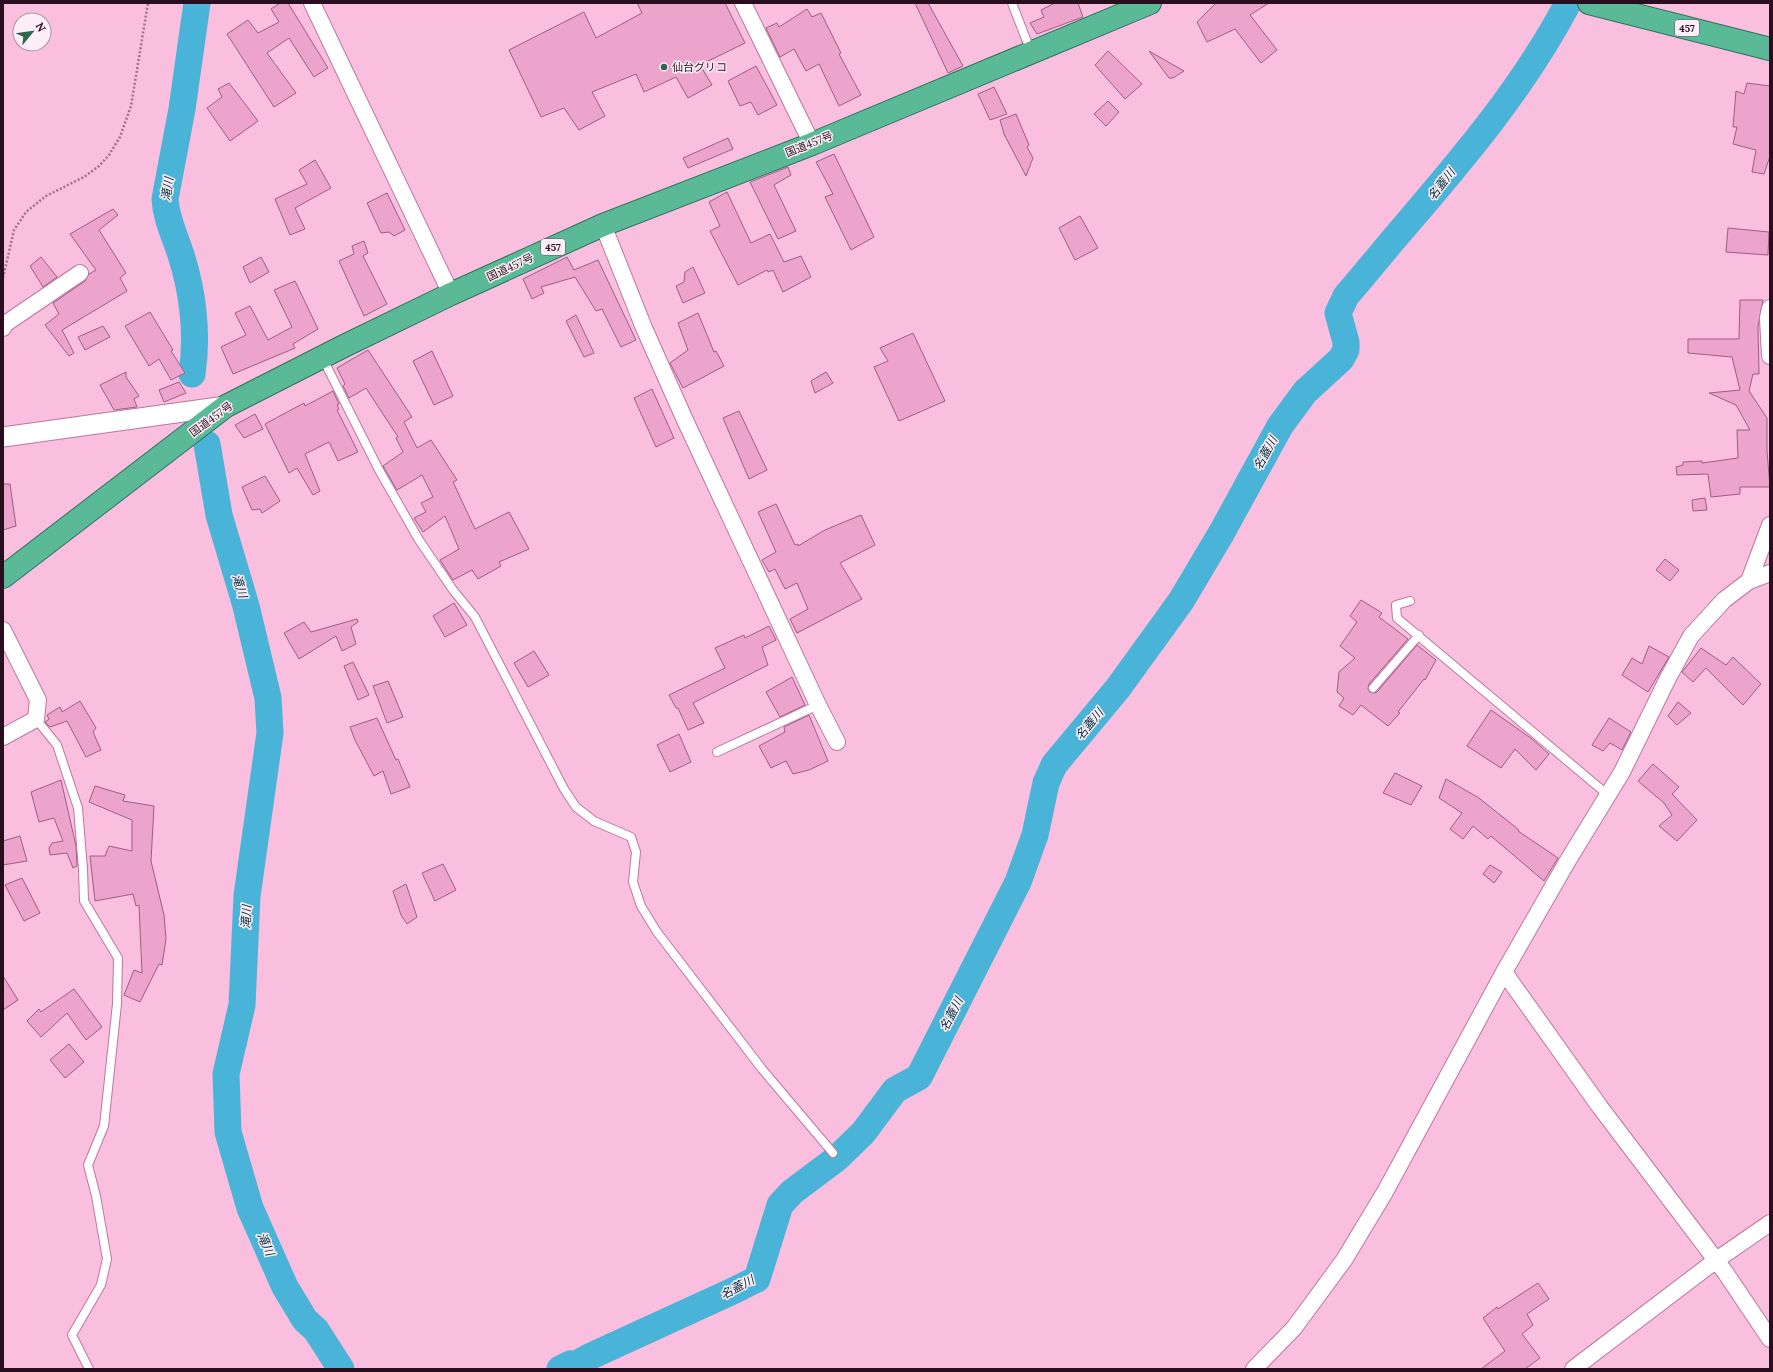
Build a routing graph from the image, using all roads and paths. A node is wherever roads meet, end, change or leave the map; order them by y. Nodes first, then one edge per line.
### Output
1 (148, 3) edge
2 (312, 3) edge
3 (743, 3) edge
4 (1012, 3) edge
5 (1150, 3) edge
6 (1596, 5) edge
7 (1770, 49) edge
8 (1031, 52) junction
9 (812, 144) junction
10 (603, 225) junction
11 (80, 273) dead end
12 (3, 278) edge
13 (451, 294) junction
14 (1770, 308) edge
15 (3, 328) edge
16 (1770, 356) edge
17 (322, 357) junction
18 (226, 406) junction
19 (3, 437) edge
20 (1770, 525) edge
21 (1770, 573) edge
22 (3, 577) edge
23 (1749, 581) junction
24 (1410, 601) dead end
25 (3, 630) edge
26 (1419, 635) junction
27 (1373, 688) dead end
28 (818, 705) junction
29 (36, 719) junction
30 (3, 737) edge
31 (837, 742) dead end
32 (717, 752) dead end
33 (1608, 795) junction
34 (1504, 972) junction
35 (833, 1153) dead end
36 (1770, 1223) edge
37 (1715, 1261) junction
38 (1770, 1339) edge
39 (89, 1369) edge
40 (1254, 1369) edge
41 (1573, 1369) edge

1 - 12 path
2 - 13 street
3 - 9 street
4 - 8 lane
5 - 8 highway, 国道457号 / 457
6 - 7 highway, 457
8 - 9 highway, 国道457号 / 457
9 - 10 highway, 国道457号 / 457
10 - 13 highway, 国道457号 / 457
10 - 28 street
11 - 15 street
13 - 17 highway, 国道457号 / 457
14 - 16 street
17 - 18 highway, 国道457号 / 457
17 - 35 lane
18 - 19 street
18 - 22 highway, 国道457号 / 457
20 - 23 street
21 - 23 street
23 - 33 street
24 - 26 lane
25 - 29 street
26 - 27 lane
26 - 33 lane
28 - 31 street
28 - 32 lane
29 - 30 street
29 - 39 lane
33 - 34 street
34 - 37 street
34 - 40 street
36 - 37 street
37 - 38 street
37 - 41 street

